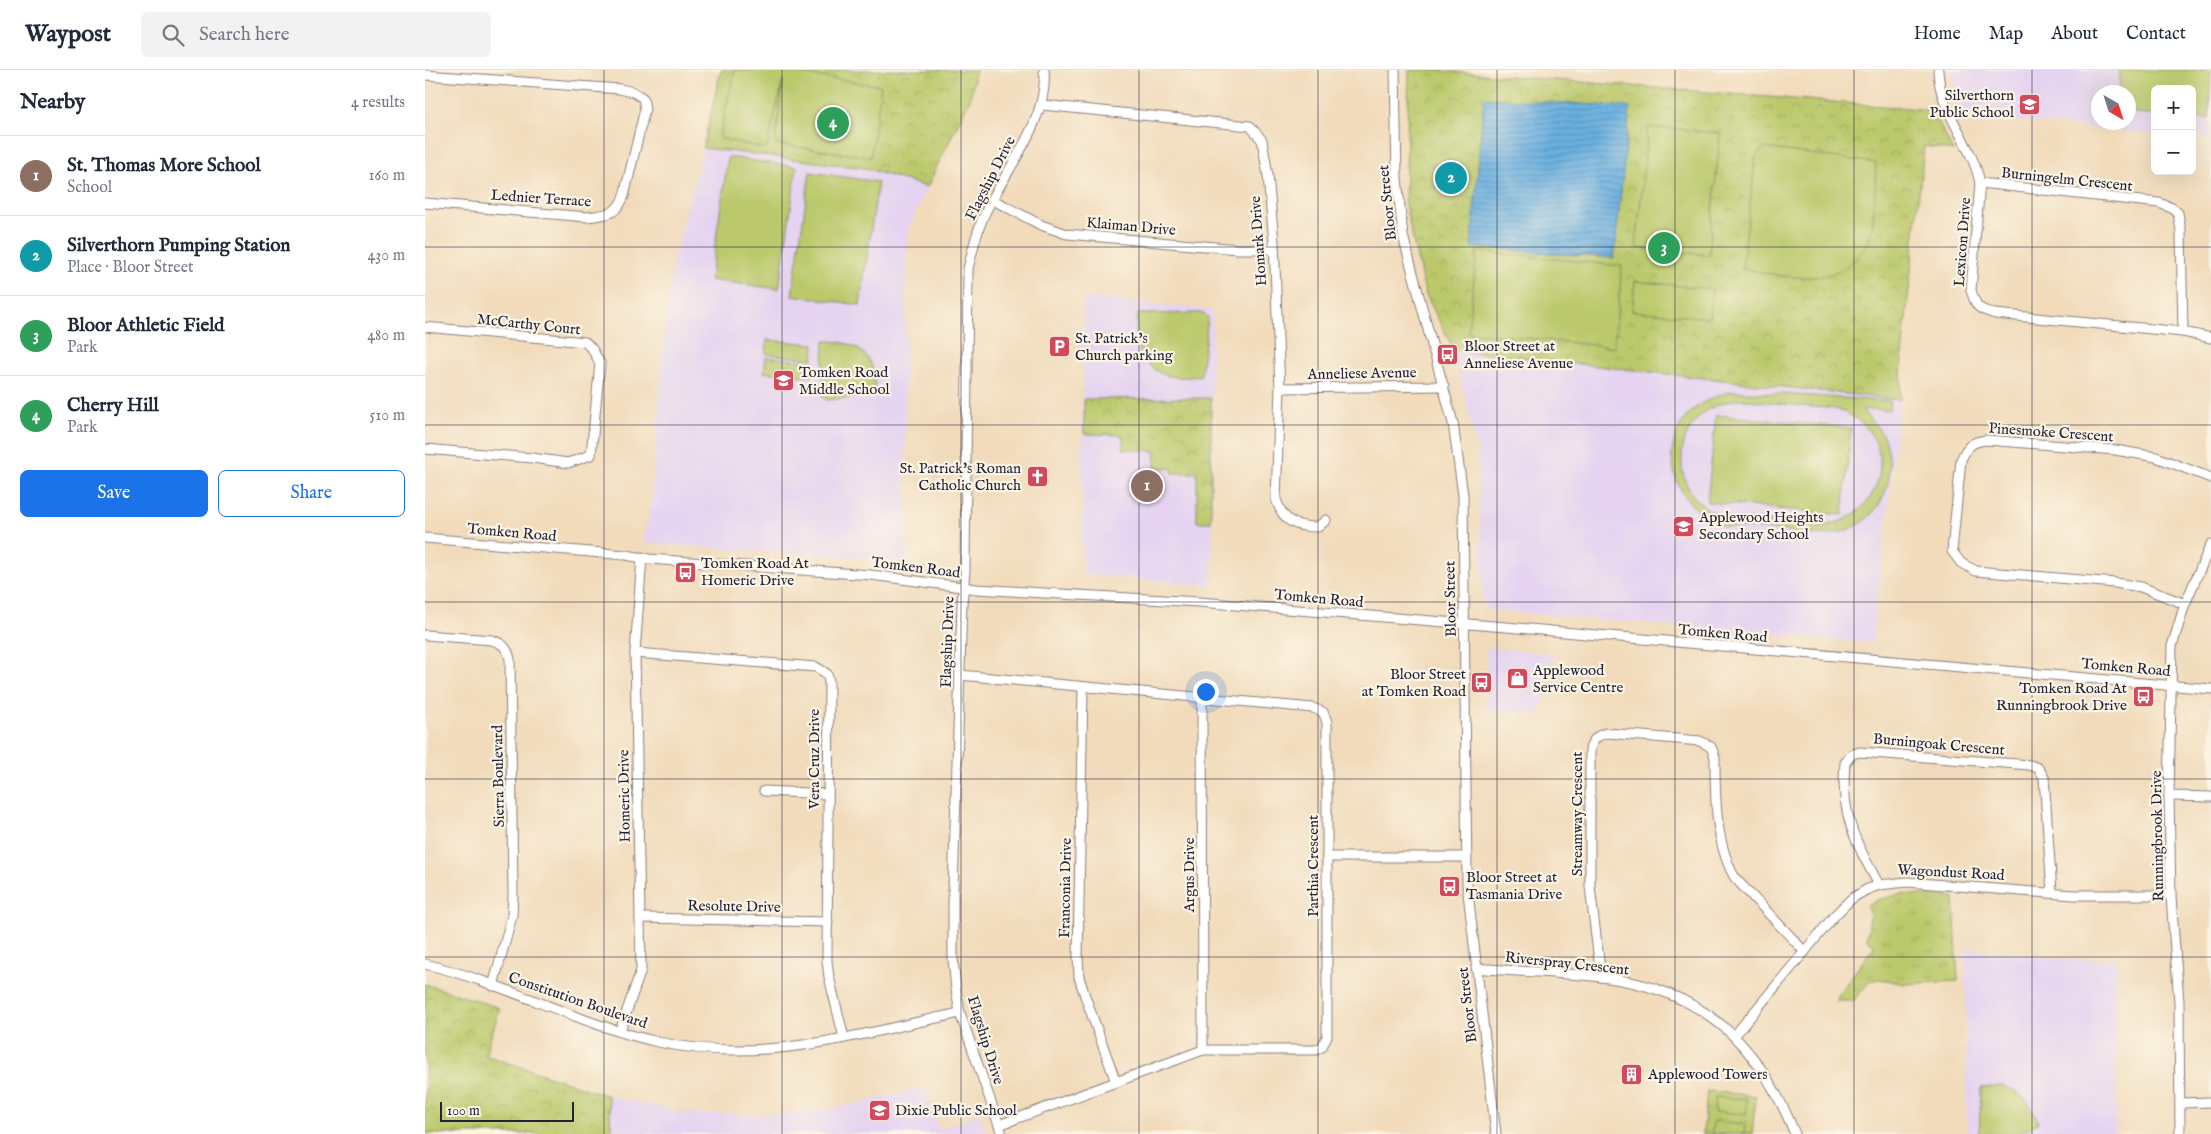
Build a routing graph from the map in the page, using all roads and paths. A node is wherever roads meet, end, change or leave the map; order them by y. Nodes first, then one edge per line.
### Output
1 (1044, 70) edge
2 (1395, 70) edge
3 (1938, 70) edge
4 (425, 75) edge
5 (1042, 105) junction
6 (1980, 183) junction
7 (993, 200) junction
8 (425, 202) edge
9 (1274, 249) junction
10 (425, 327) edge
11 (2183, 332) junction
12 (2211, 338) edge
13 (1444, 386) junction
14 (1280, 388) junction
15 (425, 449) edge
16 (2211, 478) edge
17 (1327, 520) dead end
18 (425, 538) edge
19 (2211, 544) edge
20 (642, 557) junction
21 (963, 586) junction
22 (2185, 604) junction
23 (1464, 623) junction
24 (425, 635) edge
25 (635, 653) junction
26 (960, 675) junction
27 (2172, 685) junction
28 (1083, 687) junction
29 (2211, 689) edge
30 (1202, 699) junction
31 (764, 792) dead end
32 (827, 794) junction
33 (2169, 796) junction
34 (2211, 797) edge
35 (1327, 857) junction
36 (1467, 857) junction
37 (1879, 885) junction
38 (2052, 892) junction
39 (2171, 895) junction
40 (640, 918) junction
41 (827, 922) junction
42 (1805, 952) junction
43 (425, 964) edge
44 (1476, 968) junction
45 (1601, 977) junction
46 (493, 986) junction
47 (960, 1013) junction
48 (620, 1031) junction
49 (1735, 1035) junction
50 (844, 1038) junction
51 (1203, 1050) junction
52 (1116, 1082) junction
53 (2211, 1102) edge
54 (2181, 1103) junction
55 (1001, 1130) edge
56 (1496, 1134) edge
57 (1795, 1134) edge
58 (2180, 1134) edge

1 - 5 street, Flagship Drive
2 - 13 street, Bloor Street
3 - 6 street, Lexicon Drive
4 - 8 street, Lednier Terrace
5 - 7 street, Flagship Drive
5 - 9 street, Homark Drive
6 - 11 street, Burningelm Crescent
6 - 11 street, Lexicon Drive
7 - 9 street, Klaiman Drive
7 - 21 street, Flagship Drive
9 - 14 street, Homark Drive
10 - 15 street, McCarthy Court
11 - 12 street, Lexicon Drive
13 - 14 street, Anneliese Avenue
13 - 23 street, Bloor Street
14 - 17 street, Homark Drive
16 - 22 street, Pinesmoke Crescent
18 - 20 street, Tomken Road
19 - 22 street, Runningbrook Drive
20 - 21 street, Tomken Road
20 - 25 street, Homeric Drive
21 - 23 street, Tomken Road
21 - 26 street, Flagship Drive
22 - 27 street, Runningbrook Drive
23 - 27 street, Tomken Road
23 - 36 street, Bloor Street
24 - 46 street, Sierra Boulevard
25 - 32 street, Vera Cruz Drive
25 - 40 street, Homeric Drive
26 - 28 street, Parthia Crescent
26 - 47 street, Flagship Drive
27 - 29 street, Tomken Road
27 - 33 street, Runningbrook Drive
28 - 30 street, Parthia Crescent
28 - 52 street, Franconia Drive
30 - 35 street, Parthia Crescent
30 - 51 street, Argus Drive
31 - 32 street
32 - 41 street, Vera Cruz Drive
33 - 34 street
33 - 39 street, Runningbrook Drive
35 - 36 street
35 - 51 street, Parthia Crescent
36 - 44 street, Bloor Street
37 - 38 street, Wagondust Road
37 - 38 street, Burningoak Crescent
37 - 42 street, Wagondust Road
38 - 39 street, Wagondust Road
39 - 54 street, Runningbrook Drive
40 - 41 street, Resolute Drive
40 - 48 street, Homeric Drive
41 - 50 street, Vera Cruz Drive
42 - 45 street, Streamway Crescent
42 - 49 street, Wagondust Road
43 - 46 street, Constitution Boulevard
44 - 45 street, Riverspray Crescent
44 - 56 street, Bloor Street
45 - 49 street, Riverspray Crescent
46 - 48 street, Constitution Boulevard
47 - 50 street, Constitution Boulevard
47 - 55 street, Flagship Drive
48 - 50 street, Constitution Boulevard
49 - 57 street, Riverspray Crescent
51 - 52 street, Parthia Crescent
52 - 55 street, Parthia Crescent
53 - 54 street
54 - 58 street, Runningbrook Drive

